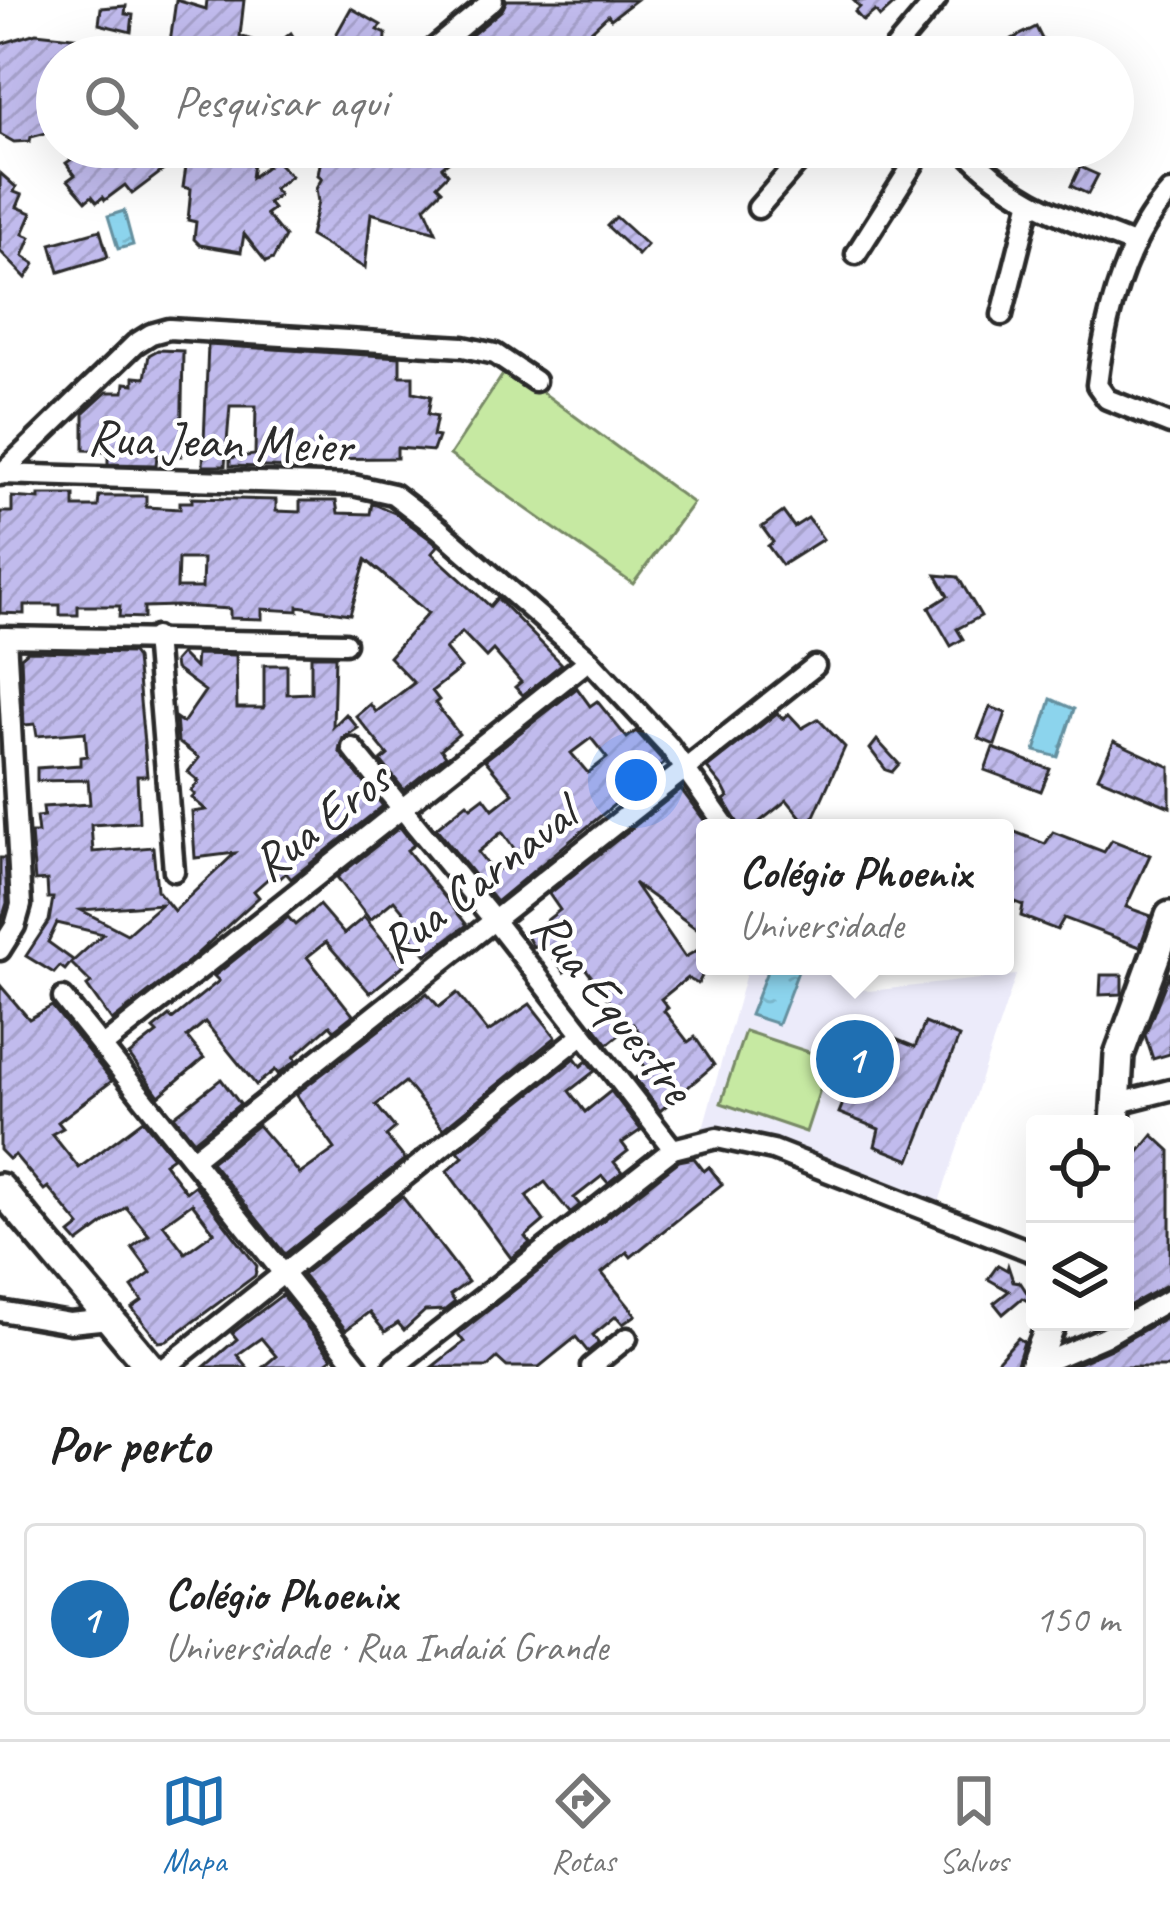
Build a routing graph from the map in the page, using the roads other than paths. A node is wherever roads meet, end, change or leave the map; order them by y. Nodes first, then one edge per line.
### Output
1 (493, 0) edge
2 (936, 0) edge
3 (449, 36) edge
4 (906, 36) edge
5 (793, 168) edge
6 (911, 168) edge
7 (983, 168) edge
8 (1170, 192) edge
9 (1030, 204) junction
10 (758, 208) dead end
11 (1135, 244) junction
12 (856, 254) dead end
13 (1002, 315) dead end
14 (535, 381) dead end
15 (1170, 424) edge
16 (1, 474) edge
17 (3, 637) edge
18 (155, 638) junction
19 (345, 643) dead end
20 (589, 660) junction
21 (814, 666) dead end
22 (352, 748) dead end
23 (685, 768) junction
24 (401, 809) junction
25 (721, 819) edge
26 (174, 871) dead end
27 (1170, 916) edge
28 (493, 919) junction
29 (0, 950) edge
30 (63, 998) dead end
31 (582, 1035) junction
32 (103, 1046) junction
33 (1170, 1090) edge
34 (1115, 1114) edge
35 (673, 1149) junction
36 (193, 1160) junction
37 (0, 1188) edge
38 (1026, 1250) edge
39 (280, 1274) junction
40 (1170, 1299) edge
41 (0, 1311) edge
42 (109, 1319) junction
43 (1048, 1331) edge
44 (628, 1338) dead end
45 (150, 1367) edge
46 (166, 1367) edge
47 (358, 1367) edge
48 (394, 1367) edge
49 (591, 1367) edge
50 (1034, 1367) edge

1 - 3 street
2 - 4 street
5 - 10 street
6 - 12 street
7 - 9 street
8 - 11 street
9 - 11 street
9 - 13 street
11 - 15 street
14 - 16 street
16 - 20 street, Rua Jean Meier
17 - 18 street
17 - 29 street
18 - 19 street
18 - 26 street
20 - 23 street, Rua Jean Meier
20 - 24 street, Rua Eros
21 - 23 street, Rua Carnaval
22 - 24 street, Rua Equestre
23 - 25 street, Rua Jean Meier
23 - 28 street, Rua Carnaval
24 - 28 street, Rua Equestre
24 - 32 street, Rua Eros
27 - 34 street
28 - 31 street, Rua Equestre
28 - 36 street, Rua Carnaval
30 - 32 street
31 - 35 street, Rua Equestre
31 - 39 street
32 - 36 street
33 - 34 street
35 - 38 street
35 - 48 street
36 - 39 street
37 - 42 street
39 - 46 street
39 - 47 street
40 - 50 street
41 - 42 street
42 - 45 street
43 - 50 street
44 - 49 street

